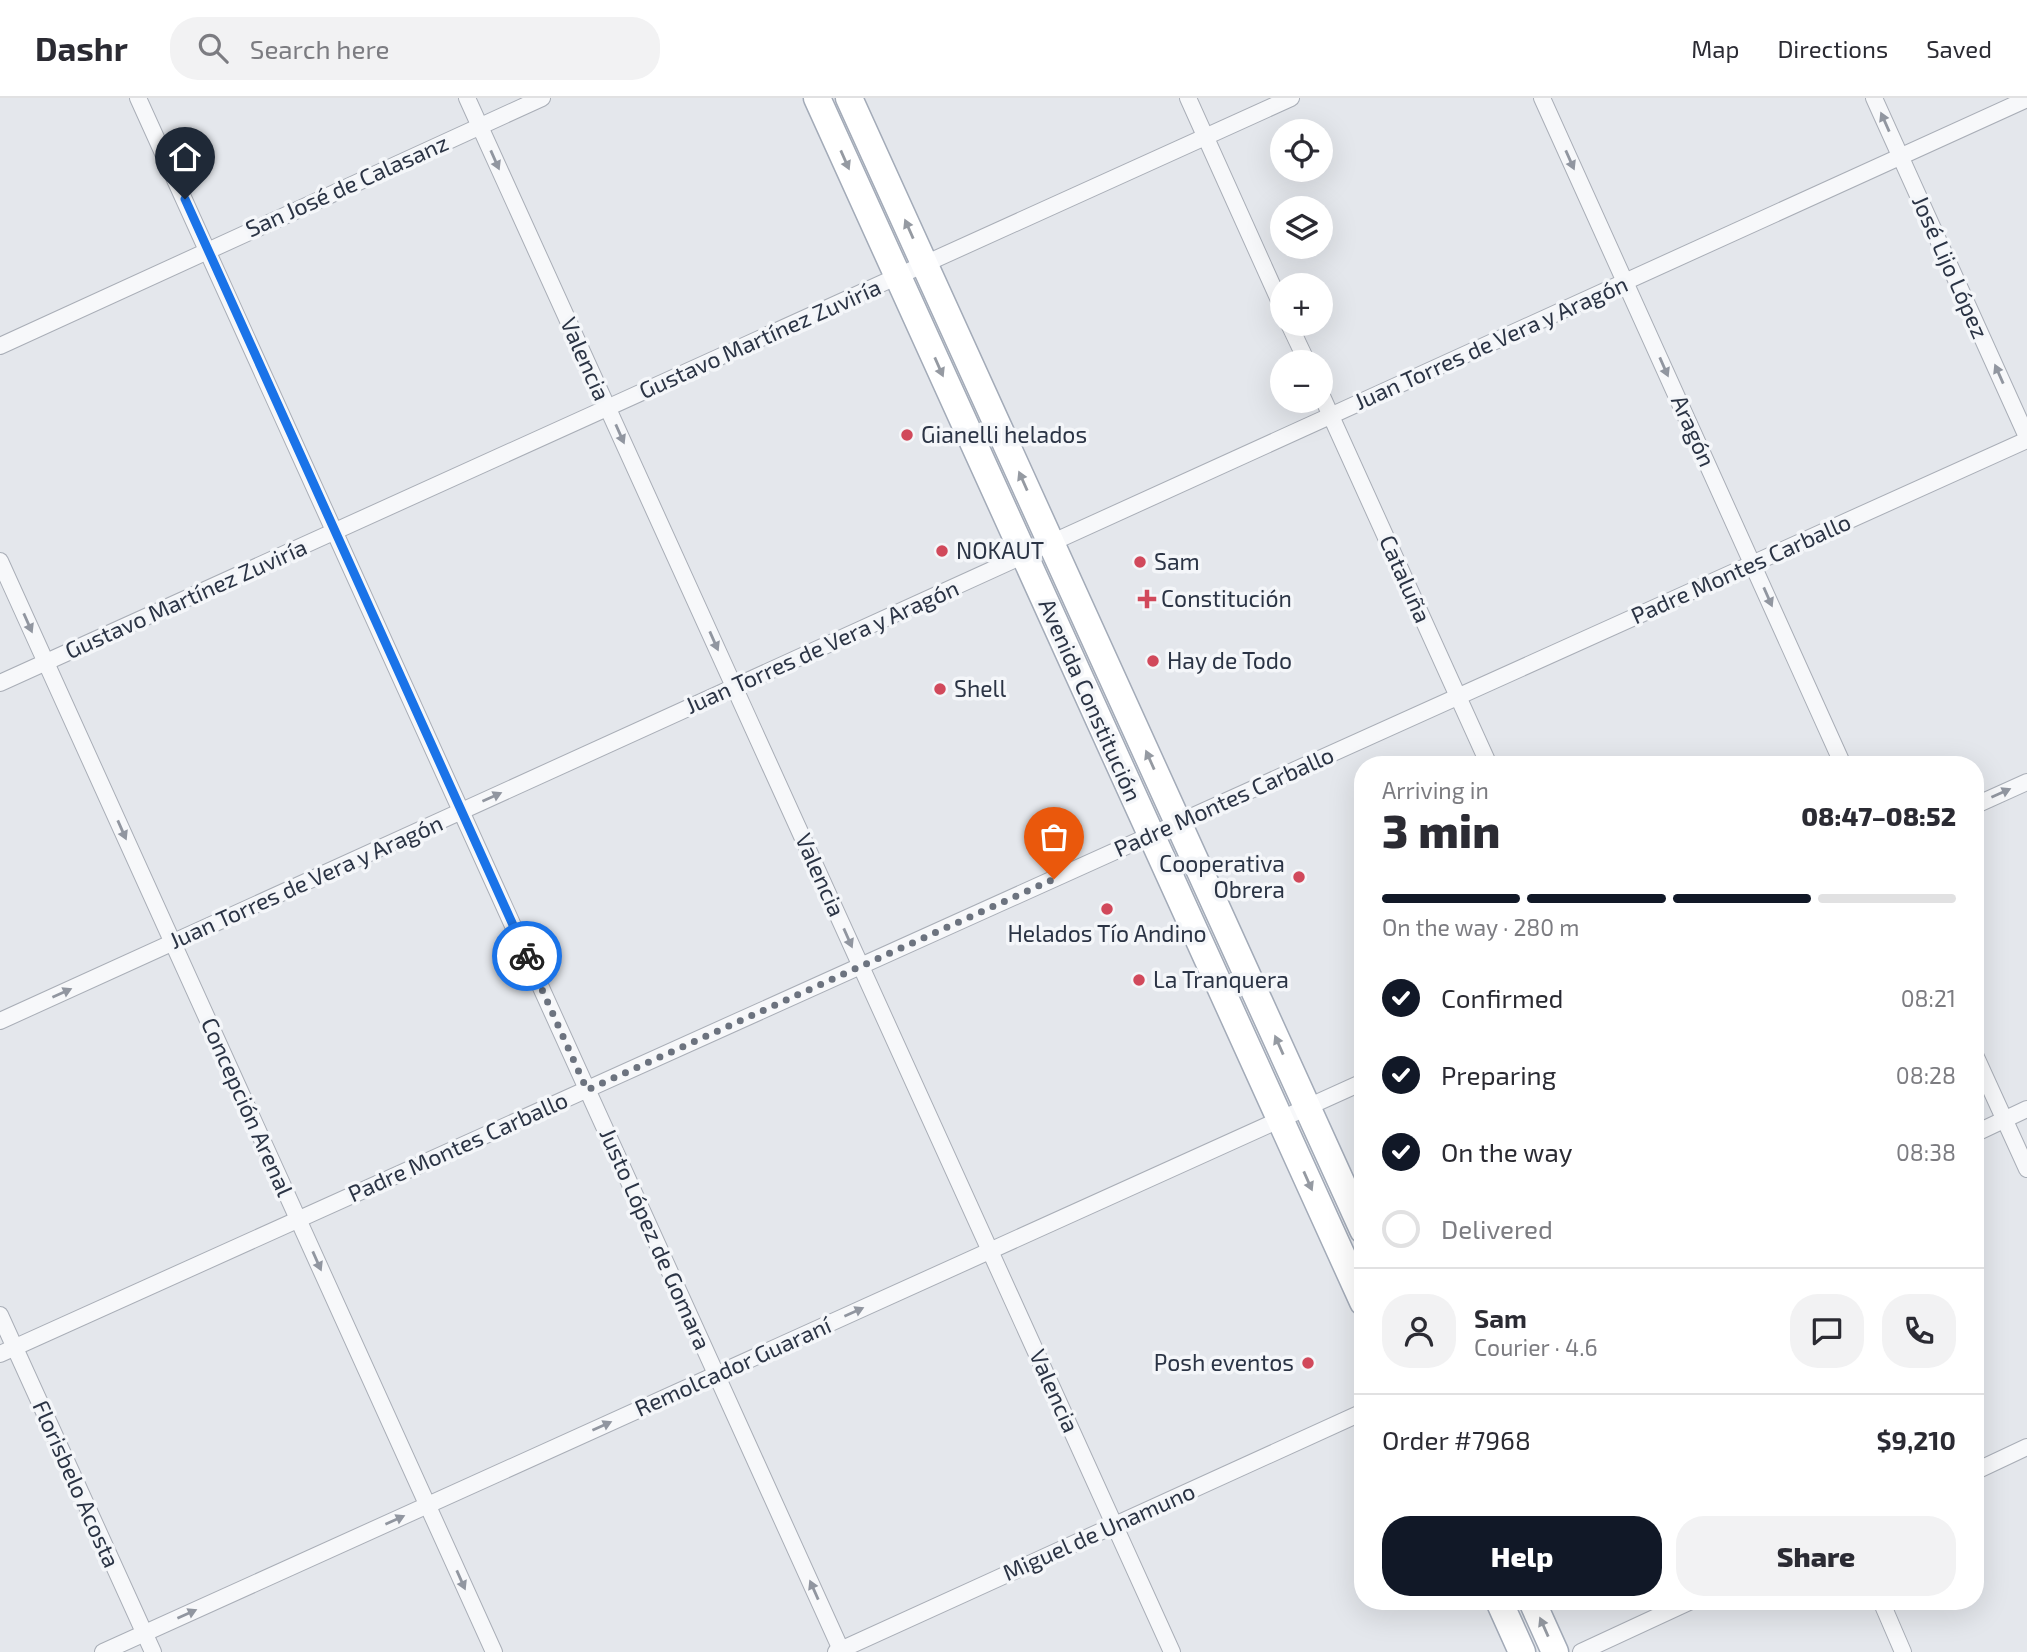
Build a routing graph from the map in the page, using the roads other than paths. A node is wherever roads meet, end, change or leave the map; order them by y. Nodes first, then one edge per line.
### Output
1 (138, 98) edge
2 (467, 98) edge
3 (542, 98) edge
4 (817, 98) edge
5 (849, 98) edge
6 (1188, 98) edge
7 (1291, 98) edge
8 (1542, 98) edge
9 (1874, 98) edge
10 (2027, 99) edge
11 (480, 126) junction
12 (1205, 137) junction
13 (1900, 157) junction
14 (208, 250) junction
15 (925, 264) junction
16 (898, 276) junction
17 (1270, 280) edge
18 (1625, 282) junction
19 (0, 346) edge
20 (608, 408) junction
21 (1330, 413) edge
22 (1331, 416) junction
23 (2027, 438) edge
24 (334, 532) junction
25 (1051, 543) junction
26 (1024, 555) junction
27 (0, 561) edge
28 (1752, 564) junction
29 (46, 662) junction
30 (0, 683) edge
31 (734, 687) junction
32 (1458, 696) junction
33 (1485, 756) edge
34 (1839, 756) edge
35 (2027, 782) edge
36 (1984, 801) edge
37 (461, 811) junction
38 (1178, 823) junction
39 (1151, 835) junction
40 (173, 943) junction
41 (861, 966) junction
42 (0, 1021) edge
43 (1984, 1075) edge
44 (1354, 1086) edge
45 (587, 1090) junction
46 (1307, 1107) junction
47 (2027, 1109) edge
48 (1280, 1119) junction
49 (2004, 1119) junction
50 (1984, 1129) edge
51 (2027, 1169) edge
52 (1354, 1210) edge
53 (298, 1219) junction
54 (990, 1251) junction
55 (1354, 1282) edge
56 (0, 1315) edge
57 (7, 1351) edge
58 (716, 1375) junction
59 (1354, 1416) edge
60 (2027, 1447) edge
61 (1984, 1467) edge
62 (428, 1505) junction
63 (1115, 1525) junction
64 (1503, 1610) edge
65 (1536, 1610) edge
66 (1672, 1610) edge
67 (1885, 1610) edge
68 (144, 1633) junction
69 (840, 1651) edge
70 (103, 1652) edge
71 (153, 1652) edge
72 (494, 1652) edge
73 (1172, 1652) edge
74 (1522, 1652) edge
75 (1555, 1652) edge
76 (1581, 1652) edge
77 (1903, 1652) edge

1 - 14 street, Justo López de Gomara
2 - 11 street, Valencia
3 - 11 street, San José de Calasanz
4 -> 16 main road, Avenida Constitución
15 -> 5 main road, Avenida Constitución
6 - 12 street
7 - 12 street, Gustavo Martínez Zuviría
8 -> 18 street, Aragón
13 -> 9 street, José Lijo López
10 - 13 street, Juan Torres de Vera y Aragón
11 - 14 street, San José de Calasanz
11 -> 20 street, Valencia
12 - 15 street, Gustavo Martínez Zuviría
12 - 17 street
13 - 18 street, Juan Torres de Vera y Aragón
23 -> 13 street, José Lijo López
14 - 19 street, San José de Calasanz
14 - 24 street, Justo López de Gomara
15 - 16 street, Gustavo Martínez Zuviría
25 -> 15 main road, Avenida Constitución
16 - 20 street, Gustavo Martínez Zuviría
16 -> 26 main road, Avenida Constitución
18 - 22 street, Juan Torres de Vera y Aragón
18 -> 28 street, Aragón
20 - 24 street, Gustavo Martínez Zuviría
20 -> 31 street, Valencia
21 - 22 street, Cataluña
22 - 25 street, Juan Torres de Vera y Aragón
22 - 32 street, Cataluña
23 - 28 street, Padre Montes Carballo
24 - 29 street, Gustavo Martínez Zuviría
24 - 37 street, Justo López de Gomara
25 - 26 street, Juan Torres de Vera y Aragón
38 -> 25 main road, Avenida Constitución
26 - 31 street, Juan Torres de Vera y Aragón
26 - 39 main road, Avenida Constitución
27 -> 29 street, Concepción Arenal
28 - 32 street, Padre Montes Carballo
28 -> 34 street, Aragón
29 - 30 street, Gustavo Martínez Zuviría
29 -> 40 street, Concepción Arenal
37 -> 31 street, Juan Torres de Vera y Aragón
31 -> 41 street, Valencia
32 - 33 street, Cataluña
32 - 38 street, Padre Montes Carballo
36 -> 35 street
37 - 40 street, Juan Torres de Vera y Aragón
37 - 45 street, Justo López de Gomara
38 - 39 street, Padre Montes Carballo
46 -> 38 main road, Avenida Constitución
39 - 41 street, Padre Montes Carballo
39 - 48 main road, Avenida Constitución
42 -> 40 street, Juan Torres de Vera y Aragón
40 - 53 street, Concepción Arenal
41 - 45 street, Padre Montes Carballo
41 - 54 street, Valencia
43 - 49 street
44 - 46 street, Remolcador Guaraní
45 - 53 street, Padre Montes Carballo
45 - 58 street, Justo López de Gomara
46 - 48 street, Remolcador Guaraní
46 - 52 main road, Avenida Constitución
47 - 49 street
48 - 54 street, Remolcador Guaraní
48 -> 55 main road, Avenida Constitución
49 - 50 street
49 - 51 street
53 - 57 street, Padre Montes Carballo
53 -> 62 street, Concepción Arenal
58 -> 54 street, Remolcador Guaraní
54 - 63 street, Valencia
56 - 57 street, Florisbelo Acosta
57 - 68 street, Florisbelo Acosta
62 -> 58 street, Remolcador Guaraní
69 -> 58 street, Justo López de Gomara
59 - 63 street, Miguel de Unamuno
60 - 61 street
68 -> 62 street, Remolcador Guaraní
62 -> 72 street, Concepción Arenal
63 - 69 street, Miguel de Unamuno
63 - 73 street, Valencia
64 - 74 main road
75 -> 65 main road
66 - 76 street
67 - 77 street
68 - 70 street, Remolcador Guaraní
68 - 71 street, Florisbelo Acosta

